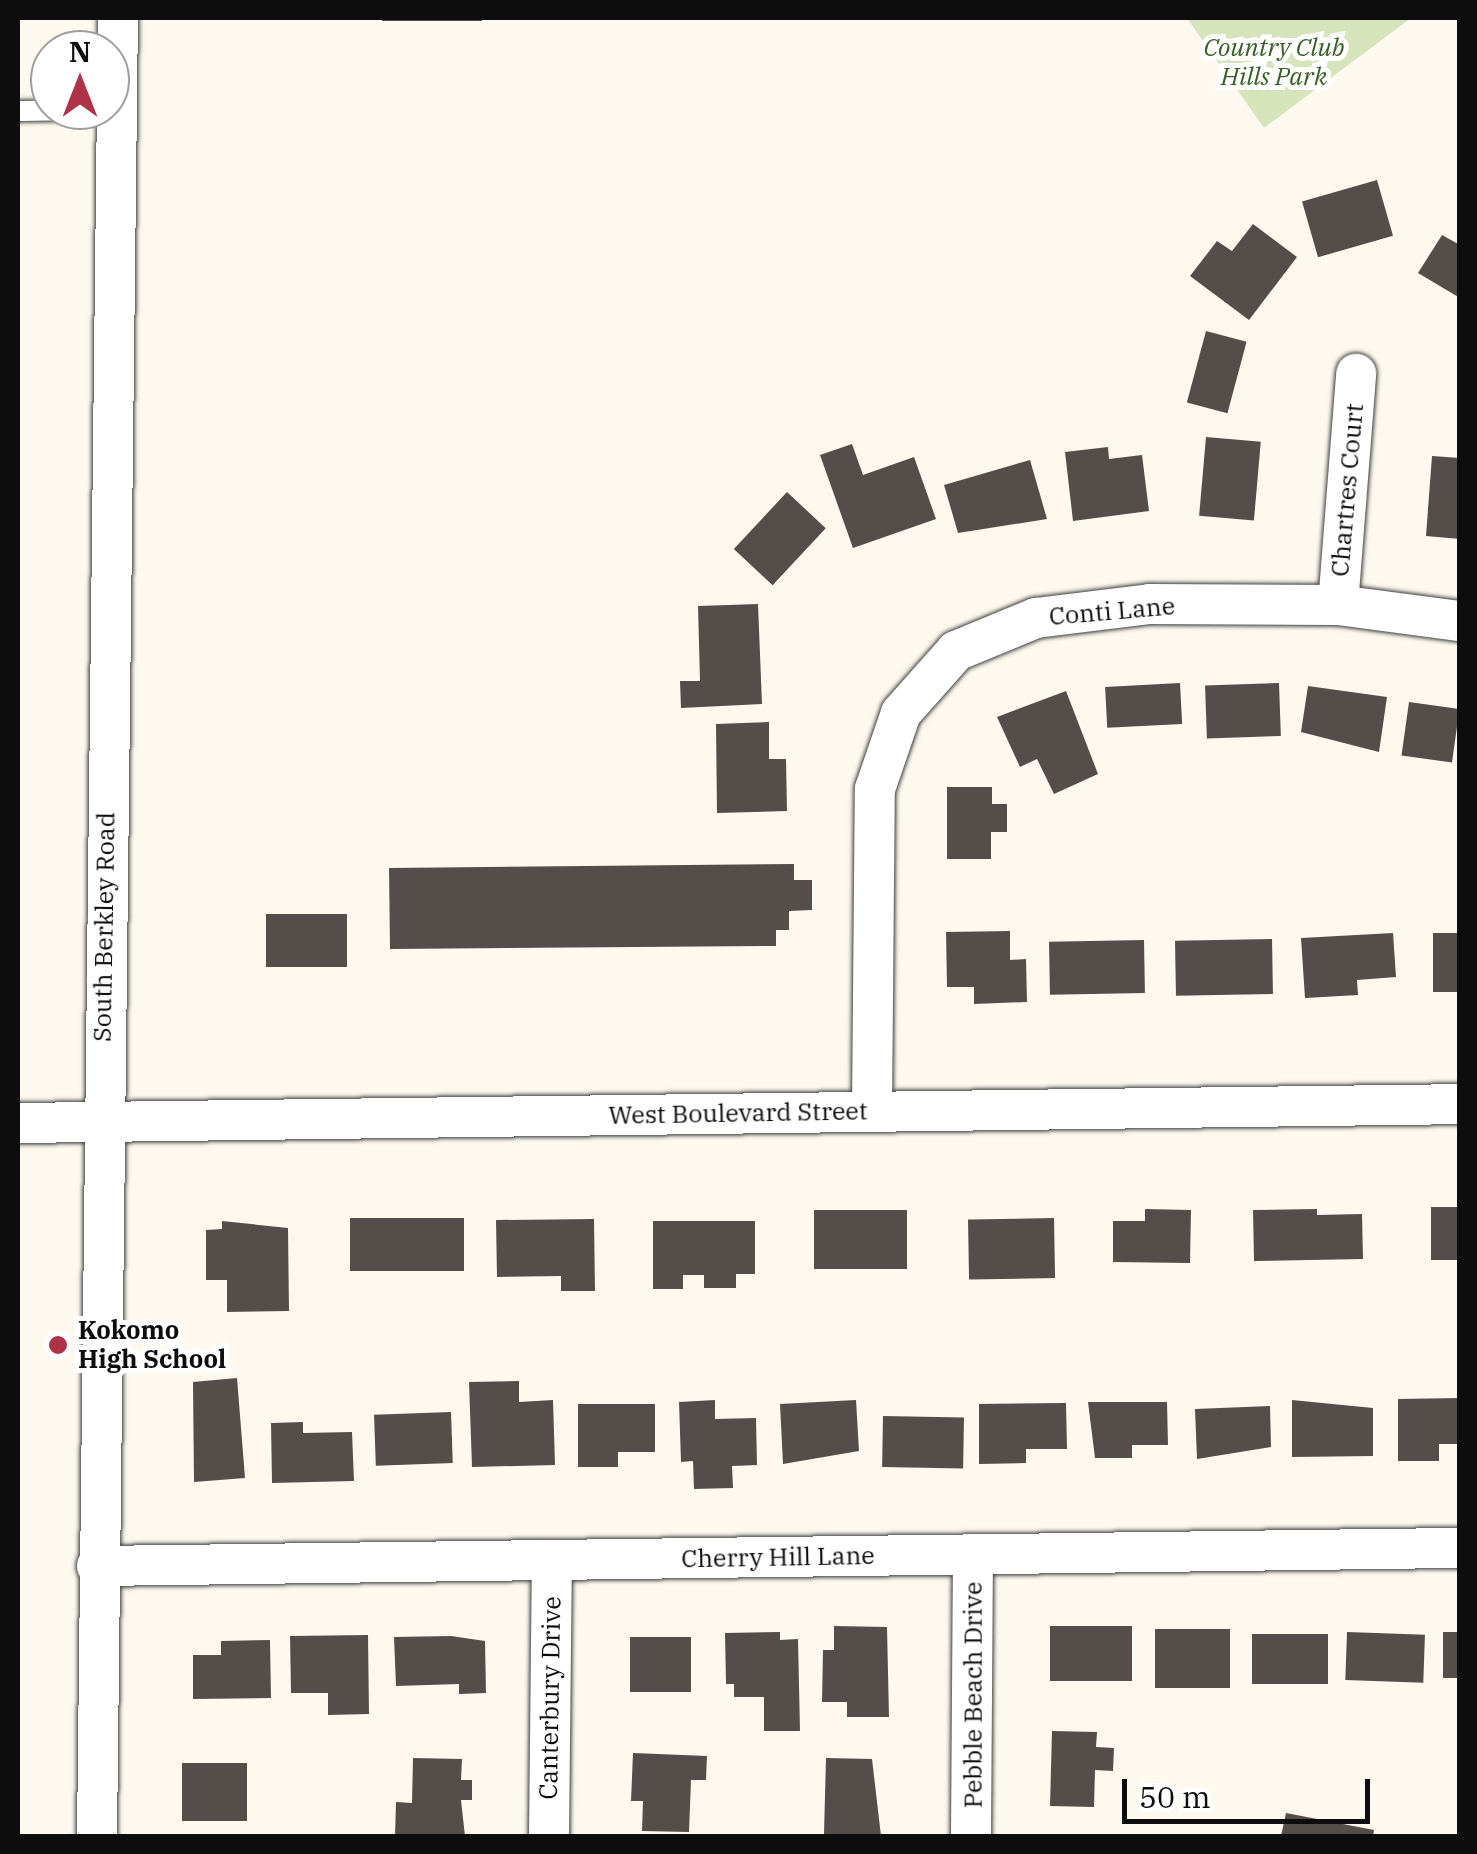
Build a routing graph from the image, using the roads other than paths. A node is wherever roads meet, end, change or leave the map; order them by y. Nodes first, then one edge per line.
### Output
1 (102, 130) edge
2 (1356, 374) dead end
3 (1338, 605) junction
4 (1460, 622) edge
5 (1460, 1104) edge
6 (872, 1112) junction
7 (102, 1122) junction
8 (18, 1123) edge
9 (1460, 1548) edge
10 (974, 1554) junction
11 (552, 1560) junction
12 (97, 1566) junction
13 (97, 1836) edge
14 (549, 1836) edge
15 (972, 1836) edge

1 - 7 street, South Berkley Road
2 - 3 street, Chartres Court
3 - 4 street, Conti Lane
3 - 6 street, Conti Lane
5 - 6 street, West Boulevard Street
6 - 7 street, West Boulevard Street
7 - 8 street, West Boulevard Street
7 - 12 street, South Berkley Road
9 - 10 street, Cherry Hill Lane
10 - 11 street, Cherry Hill Lane
10 - 15 street, Pebble Beach Drive
11 - 12 street, Cherry Hill Lane
11 - 14 street, Canterbury Drive
12 - 13 street, South Berkley Road

